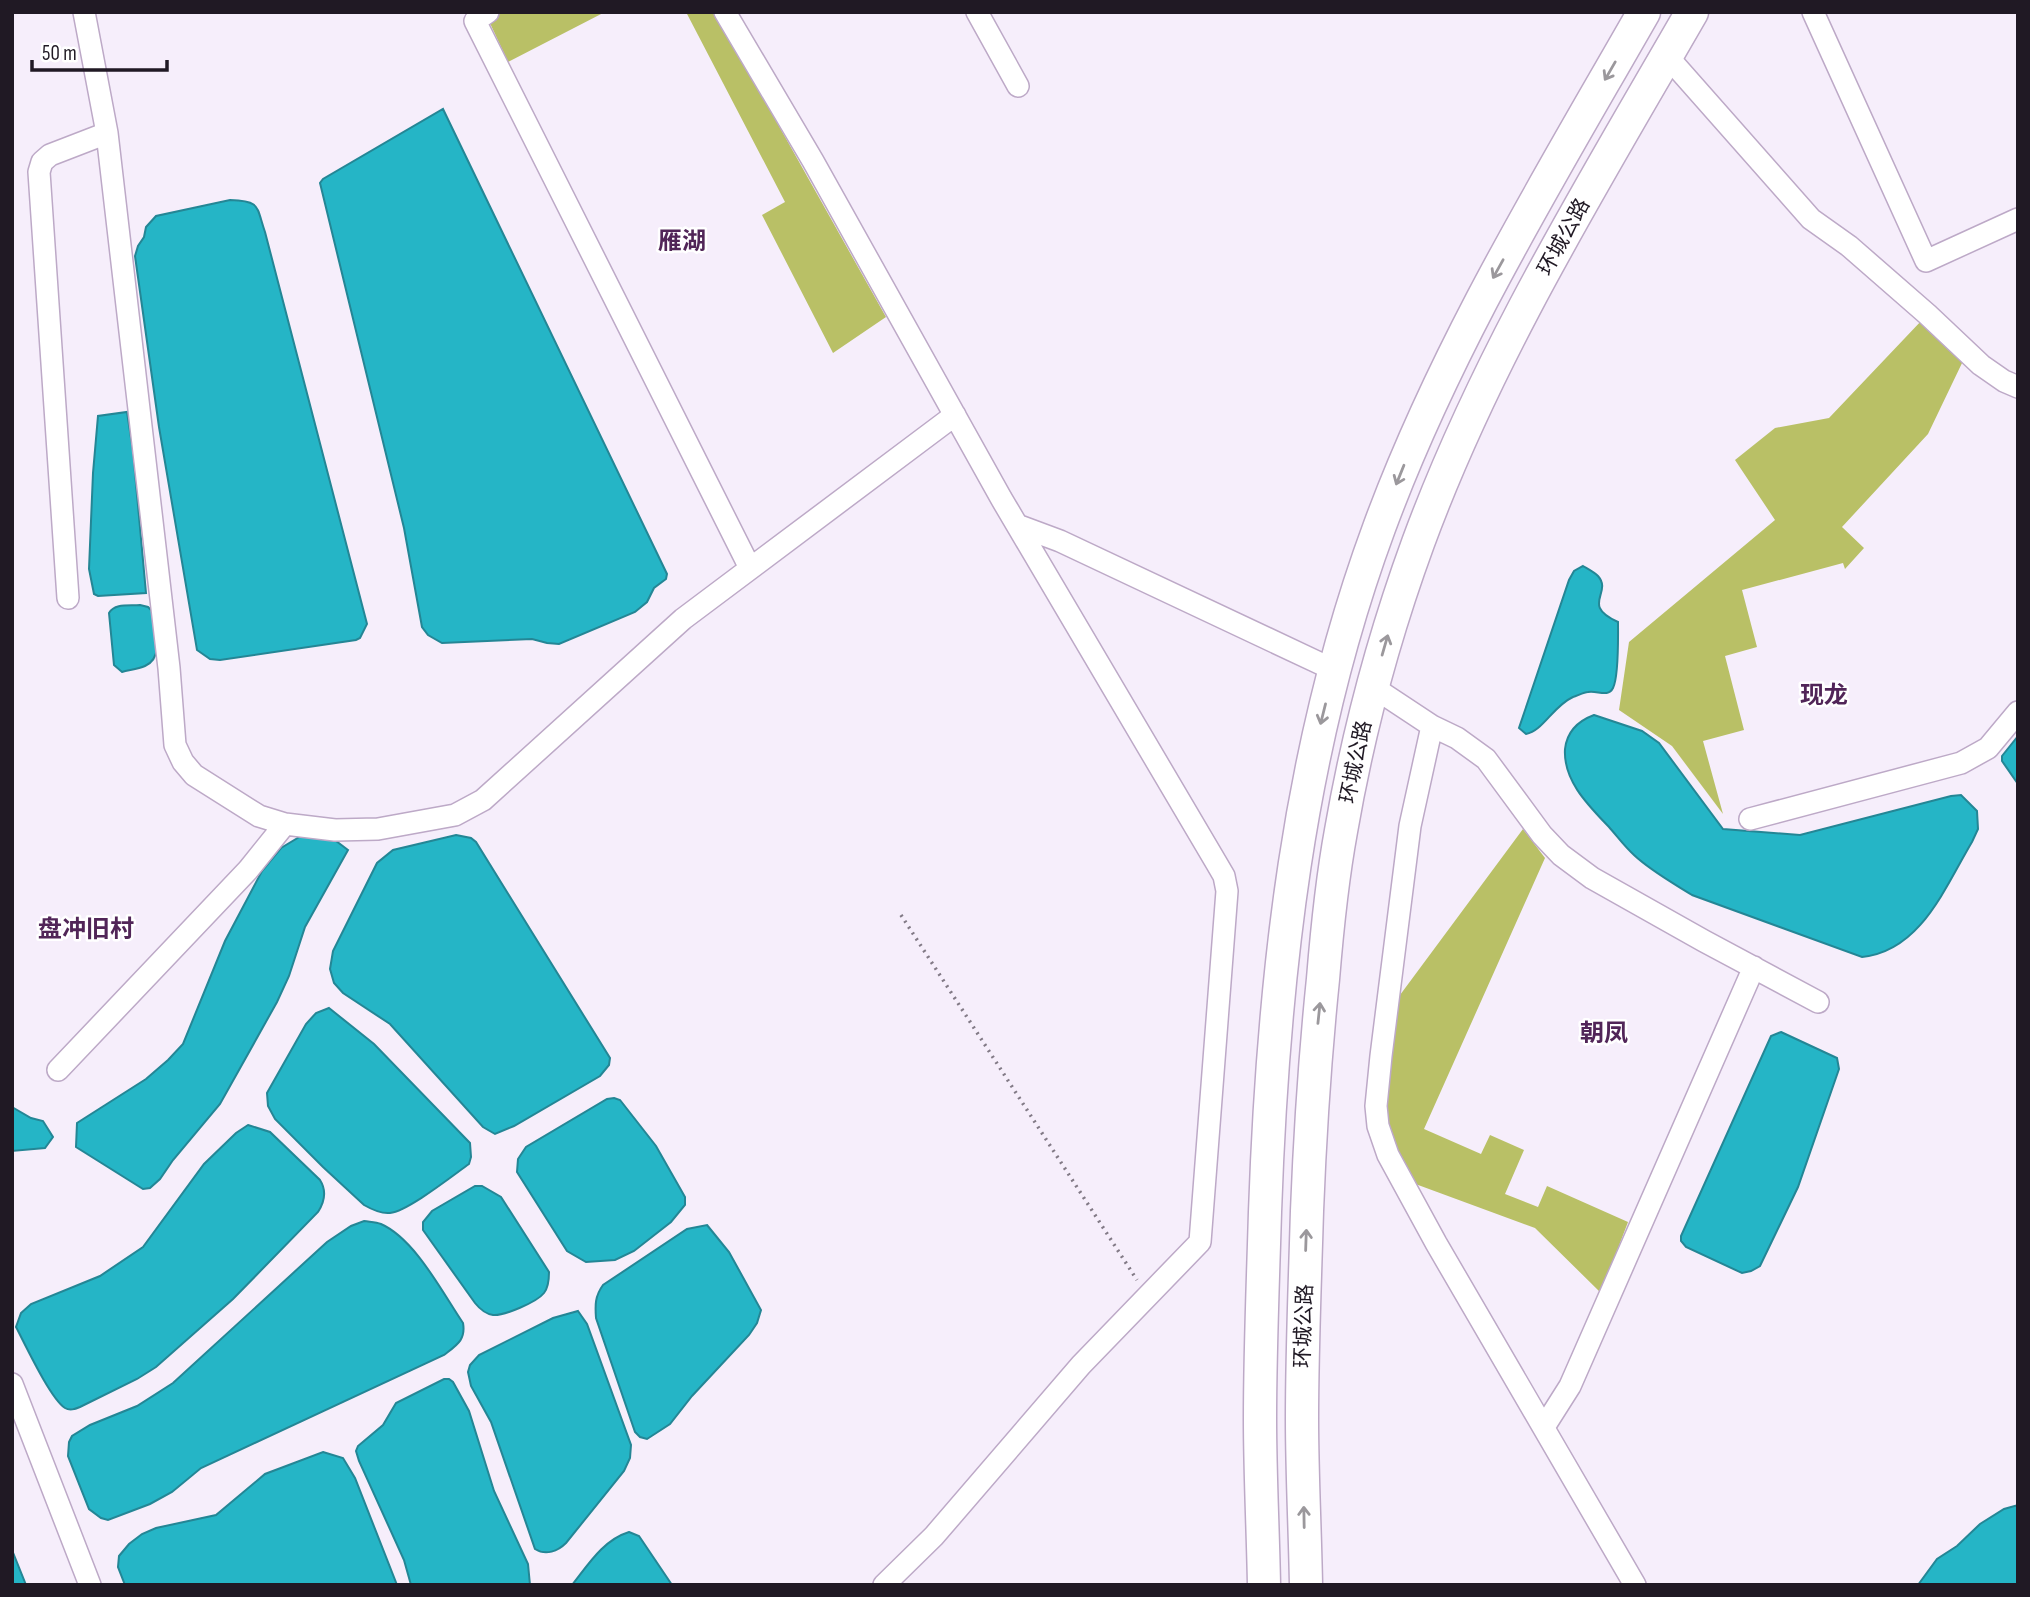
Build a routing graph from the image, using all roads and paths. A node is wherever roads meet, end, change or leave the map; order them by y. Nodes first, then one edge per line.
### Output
1 (84, 12) edge
2 (488, 12) edge
3 (724, 12) edge
4 (977, 12) edge
5 (1692, 12) edge
6 (1812, 12) edge
7 (1640, 14) edge
8 (1667, 56) junction
9 (1018, 86) dead end
10 (107, 133) junction
11 (2018, 219) edge
12 (2018, 387) edge
13 (954, 415) junction
14 (1017, 525) junction
15 (750, 568) junction
16 (68, 598) dead end
17 (1334, 670) junction
18 (1373, 687) junction
19 (2018, 712) edge
20 (1432, 726) junction
21 (1750, 819) dead end
22 (285, 824) junction
23 (901, 915) dead end
24 (1754, 967) junction
25 (1818, 1002) dead end
26 (58, 1070) dead end
27 (1148, 1296) junction
28 (12, 1384) edge
29 (1544, 1427) junction
30 (90, 1585) edge
31 (884, 1585) edge
32 (1264, 1585) edge
33 (1306, 1585) edge
34 (1635, 1585) edge

1 - 10 street
2 - 15 street
3 - 13 street
4 - 9 street
5 - 8 highway, 环城公路
6 - 11 street
7 -> 17 highway, 环城公路
8 - 12 street
18 -> 8 highway, 环城公路
10 - 16 street
10 - 22 street
13 - 14 street
13 - 15 street
14 - 17 street
14 - 27 street
15 - 22 street
17 -> 32 highway, 环城公路
18 - 20 street
33 -> 18 highway, 环城公路
19 - 21 street
20 - 24 street
20 - 29 street
22 - 26 street
23 - 27 path
24 - 25 street
24 - 29 street
27 - 31 street
28 - 30 street
29 - 34 street

